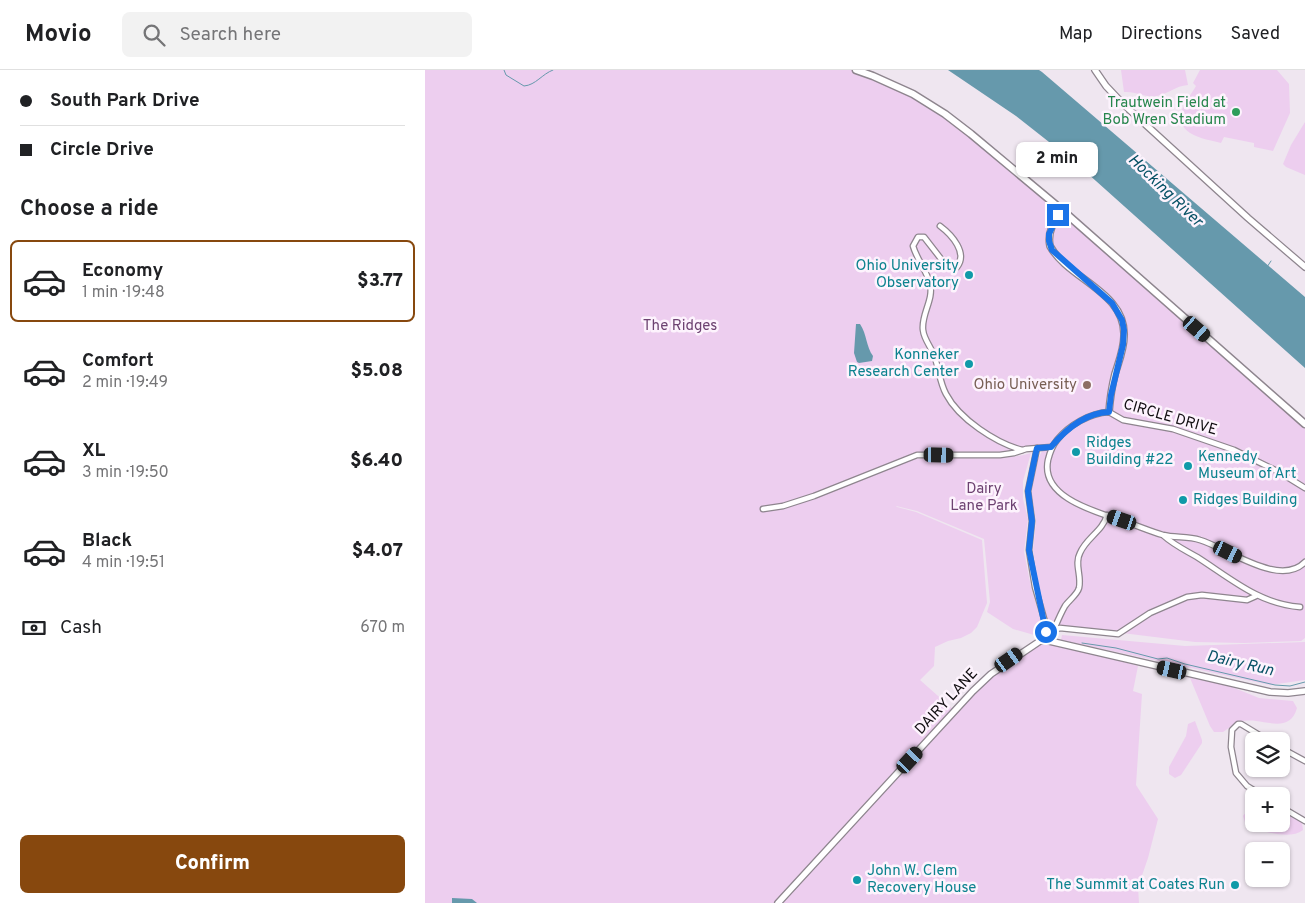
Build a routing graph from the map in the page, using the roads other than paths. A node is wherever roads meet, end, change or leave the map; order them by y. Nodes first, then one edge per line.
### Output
1 (856, 70) edge
2 (1095, 70) edge
3 (1062, 210) junction
4 (941, 226) dead end
5 (1305, 267) edge
6 (1109, 412) junction
7 (1305, 424) edge
8 (1051, 447) junction
9 (1037, 448) junction
10 (1022, 450) junction
11 (1305, 488) edge
12 (763, 509) dead end
13 (1107, 515) junction
14 (1163, 535) junction
15 (1305, 562) edge
16 (1256, 596) junction
17 (1300, 608) dead end
18 (1045, 640) junction
19 (1305, 690) edge
20 (1254, 732) edge
21 (1290, 753) edge
22 (1305, 761) edge
23 (1249, 787) edge
24 (1290, 812) edge
25 (1305, 821) edge
26 (778, 903) edge

1 - 3 main road
2 - 5 street
3 - 6 street, CIRCLE DRIVE
3 - 7 main road
4 - 10 street
6 - 8 street, CIRCLE DRIVE
6 - 11 street, CIRCLE DRIVE
8 - 9 street
8 - 13 street
9 - 10 street
9 - 18 street
10 - 12 street
13 - 14 street
13 - 18 street
14 - 15 street
14 - 16 street
16 - 17 street
16 - 18 street
18 - 19 street
18 - 26 street, DAIRY LANE
20 - 23 street
21 - 22 street
24 - 25 street

